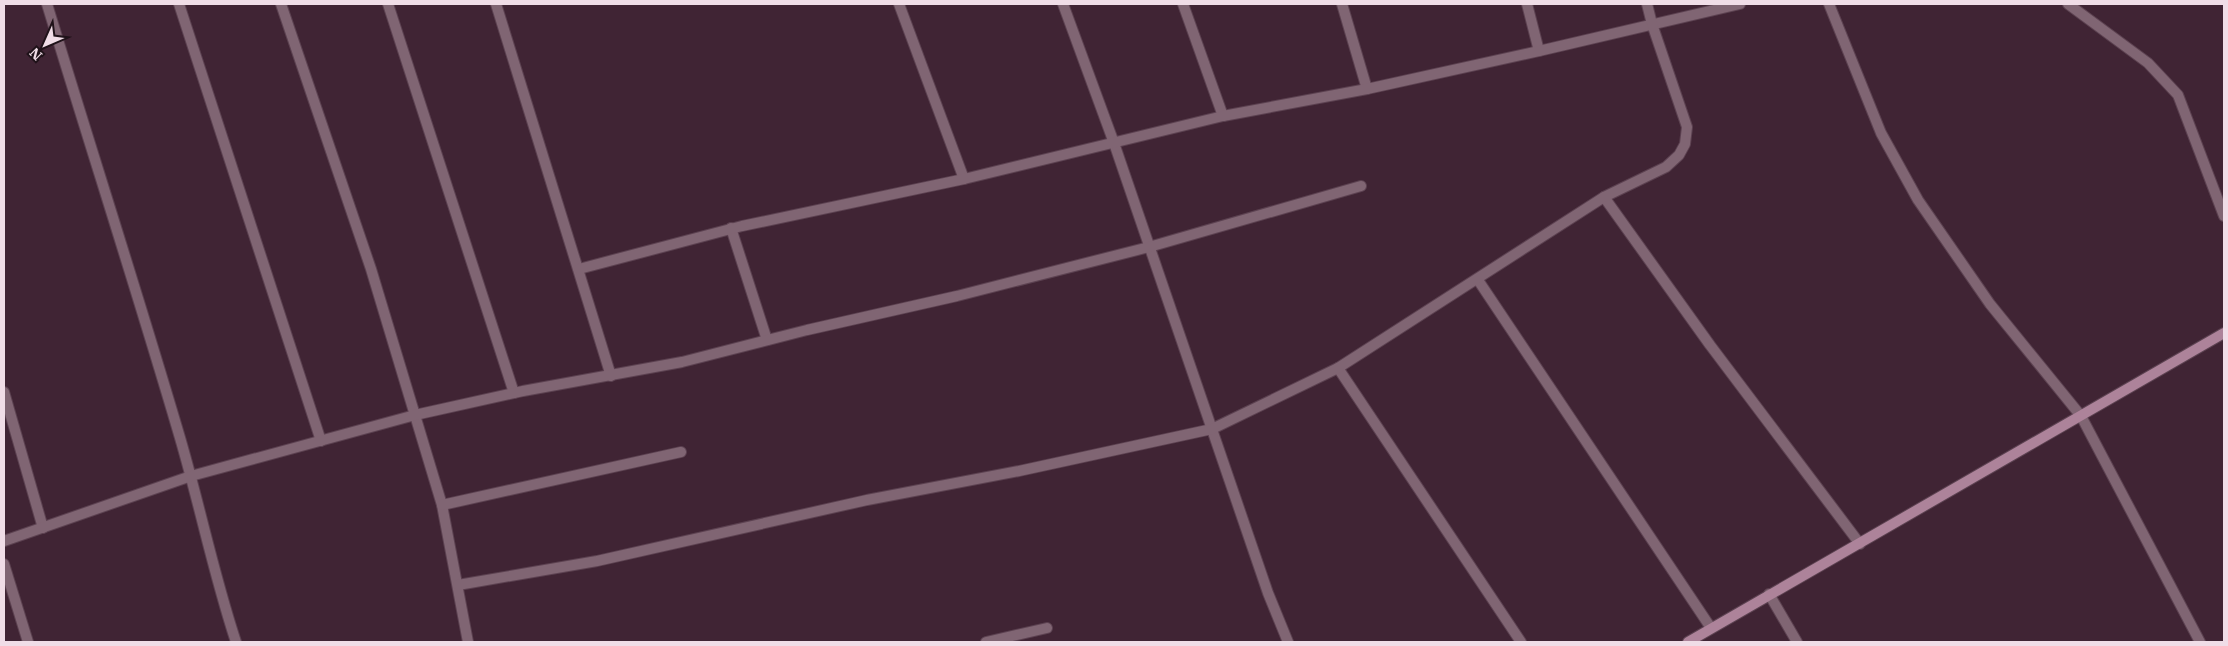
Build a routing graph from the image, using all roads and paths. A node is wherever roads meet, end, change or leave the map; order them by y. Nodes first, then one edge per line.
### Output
1 (47, 4) edge
2 (179, 4) edge
3 (281, 4) edge
4 (388, 4) edge
5 (496, 4) edge
6 (899, 4) edge
7 (1063, 4) edge
8 (1183, 4) edge
9 (1342, 4) edge
10 (1527, 4) edge
11 (1647, 4) edge
12 (1737, 4) edge
13 (1829, 4) edge
14 (2068, 4) edge
15 (1652, 24) junction
16 (1539, 51) junction
17 (1367, 89) junction
18 (1223, 116) junction
19 (1114, 143) junction
20 (964, 179) junction
21 (1361, 186) dead end
22 (1604, 197) junction
23 (2224, 216) edge
24 (731, 228) junction
25 (1149, 247) junction
26 (579, 268) junction
27 (1478, 280) junction
28 (2224, 332) edge
29 (767, 340) junction
30 (1338, 368) junction
31 (611, 376) junction
32 (4, 392) edge
33 (514, 393) junction
34 (415, 415) junction
35 (2081, 416) junction
36 (1212, 429) junction
37 (321, 440) junction
38 (681, 452) dead end
39 (191, 476) junction
40 (442, 505) junction
41 (43, 528) junction
42 (4, 541) edge
43 (1860, 544) junction
44 (4, 564) edge
45 (458, 585) junction
46 (1769, 594) junction
47 (1047, 628) dead end
48 (1711, 628) junction
49 (28, 642) edge
50 (236, 642) edge
51 (468, 642) edge
52 (986, 642) edge
53 (1288, 642) edge
54 (1520, 642) edge
55 (1688, 642) edge
56 (1797, 642) edge
57 (2200, 642) edge

1 - 39 street
2 - 37 street
3 - 34 street
4 - 33 street
5 - 26 street
6 - 20 street
7 - 19 street
8 - 18 street
9 - 17 street
10 - 16 street
11 - 15 street
12 - 15 street
13 - 35 street
14 - 23 street
15 - 16 street
15 - 22 street
16 - 17 street
17 - 18 street
18 - 19 street
19 - 20 street
19 - 25 street
20 - 24 street
21 - 25 street
22 - 27 street
22 - 43 street
24 - 26 street
24 - 29 street
25 - 29 street
25 - 36 street
26 - 31 street
27 - 30 street
27 - 48 street
28 - 35 street
29 - 31 street
30 - 36 street
30 - 54 street
31 - 33 street
32 - 41 street
33 - 34 street
34 - 37 street
34 - 40 street
35 - 43 street
35 - 57 street
36 - 45 street
36 - 53 street
37 - 39 street
38 - 40 street
39 - 41 street
39 - 50 street
40 - 45 street
41 - 42 street
43 - 46 street
44 - 49 street
45 - 51 street
46 - 48 street
46 - 56 street
47 - 52 street
48 - 55 street

